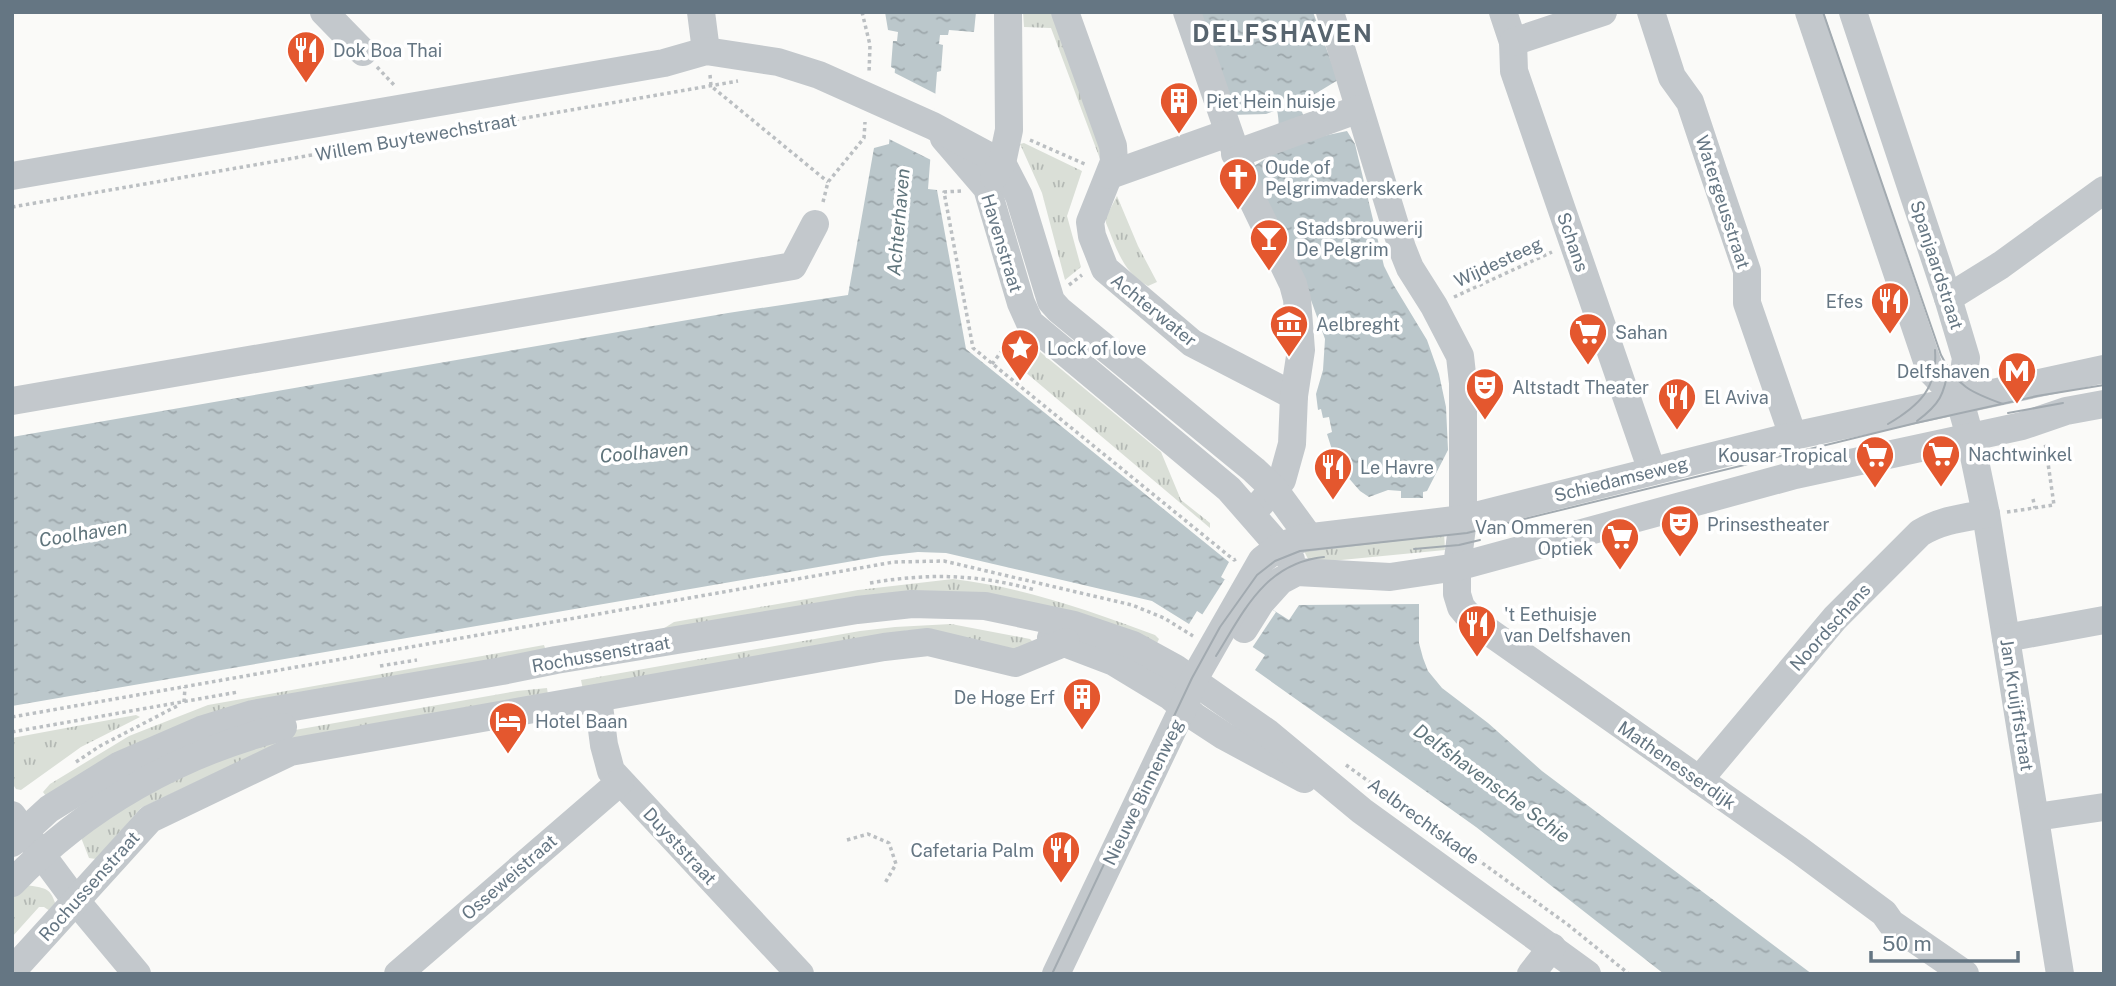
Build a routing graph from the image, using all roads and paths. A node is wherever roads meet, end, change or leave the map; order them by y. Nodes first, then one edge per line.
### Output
1 (324, 12) edge
2 (701, 12) edge
3 (862, 12) edge
4 (1008, 12) edge
5 (1065, 12) edge
6 (1187, 12) edge
7 (1330, 12) edge
8 (1503, 12) edge
9 (1603, 12) edge
10 (1651, 12) edge
11 (1809, 12) edge
12 (1853, 12) edge
13 (1513, 42) junction
14 (706, 51) junction
15 (363, 52) dead end
16 (869, 55) dead end
17 (750, 79) dead end
18 (711, 86) junction
19 (1357, 103) junction
20 (933, 126) junction
21 (865, 129) dead end
22 (1034, 142) dead end
23 (1232, 144) junction
24 (1002, 163) junction
25 (1110, 175) junction
26 (12, 176) edge
27 (828, 182) junction
28 (987, 188) junction
29 (2104, 190) edge
30 (827, 192) dead end
31 (944, 192) dead end
32 (12, 206) edge
33 (815, 224) dead end
34 (1573, 243) junction
35 (1085, 273) dead end
36 (1072, 283) dead end
37 (1948, 298) junction
38 (1434, 306) junction
39 (1027, 319) junction
40 (992, 364) junction
41 (2104, 369) edge
42 (1294, 396) junction
43 (12, 401) edge
44 (1960, 401) junction
45 (2104, 404) edge
46 (2042, 419) junction
47 (1793, 436) junction
48 (1970, 437) junction
49 (1652, 471) junction
50 (1274, 489) junction
51 (2033, 499) dead end
52 (2035, 508) junction
53 (1252, 513) junction
54 (1986, 514) junction
55 (1463, 519) junction
56 (1309, 537) junction
57 (1280, 546) junction
58 (1246, 556) dead end
59 (1457, 567) junction
60 (1303, 571) junction
61 (1253, 597) junction
62 (2104, 620) edge
63 (551, 622) dead end
64 (552, 632) dead end
65 (2006, 638) junction
66 (1066, 642) junction
67 (1202, 685) junction
68 (185, 687) dead end
69 (598, 698) junction
70 (1189, 713) junction
71 (12, 732) edge
72 (1343, 763) dead end
73 (1699, 780) junction
74 (620, 782) junction
75 (2104, 807) edge
76 (1362, 811) junction
77 (2036, 817) junction
78 (16, 830) edge
79 (847, 840) dead end
80 (41, 855) junction
81 (12, 883) edge
82 (885, 883) dead end
83 (76, 901) junction
84 (1552, 947) junction
85 (12, 971) edge
86 (1062, 971) edge
87 (137, 974) edge
88 (398, 974) edge
89 (800, 974) edge
90 (1531, 974) edge
91 (1587, 974) edge
92 (1629, 974) edge
93 (1965, 974) edge
94 (2060, 974) edge

1 - 15 street
2 - 14 street
3 - 16 path
4 - 24 street
5 - 25 street
6 - 23 street
7 - 19 street, Mathenesserdijk
8 - 13 street, Schans
9 - 13 street
10 - 47 street, Watergeusstraat
11 - 44 street
12 - 37 street, Spanjaardstraat
13 - 34 street, Schans
14 - 20 street
14 - 26 street, Willem Buytewechstraat
17 - 18 path, Willem Buytewechstraat
18 - 27 path
18 - 32 path, Willem Buytewechstraat
19 - 23 street
19 - 38 street, Mathenesserdijk
20 - 24 street
20 - 28 street, Havenstraat
21 - 27 path
22 - 25 path
23 - 25 street
23 - 42 street
24 - 28 street
24 - 50 street, Havenstraat
25 - 42 street, Achterwater
27 - 30 path
28 - 39 street, Havenstraat
29 - 37 street
31 - 40 path
33 - 43 street
34 - 38 path, Wijdesteeg
34 - 49 street, Schans
35 - 36 path
37 - 44 street, Spanjaardstraat
38 - 55 street, Mathenesserdijk
39 - 40 path
39 - 53 street, Havenstraat
40 - 58 path
41 - 44 street, Schiedamseweg
42 - 50 street
44 - 47 street, Schiedamseweg
44 - 48 street
45 - 46 street
46 - 48 street
46 - 52 path
47 - 49 street, Schiedamseweg
48 - 54 street, Jan Kruijffstraat
48 - 59 street
49 - 55 street, Schiedamseweg
50 - 53 street
50 - 56 street, Havenstraat
51 - 52 path
52 - 54 path
53 - 57 street, Havenstraat
54 - 65 street, Jan Kruijffstraat
54 - 73 street, Noordschans
55 - 56 street, Schiedamseweg
55 - 59 street, Mathenesserdijk
56 - 57 street, Schiedamseweg
57 - 60 street
57 - 61 street, Schiedamseweg
59 - 60 street
59 - 73 street, Mathenesserdijk
60 - 61 street, Schiedamseweg
61 - 67 street, Schiedamseweg
62 - 65 street
63 - 64 path
65 - 77 street, Jan Kruijffstraat
66 - 69 street, Rochussenstraat
66 - 70 street, Rochussenstraat
66 - 80 street, Rochussenstraat
67 - 70 street, Schiedamseweg
67 - 76 street, Aelbrechtskade
67 - 78 street, Rochussenstraat
68 - 71 path
69 - 74 street, Duyststraat
69 - 83 street, Rochussenstraat
70 - 76 street, Aelbrechtskade
70 - 86 street, Nieuwe Binnenweg
72 - 92 path, Aelbrechtskade
73 - 93 street, Mathenesserdijk
74 - 88 street, Osseweistraat
74 - 89 street, Duyststraat
75 - 77 street
76 - 84 street, Aelbrechtskade
77 - 94 street, Jan Kruijffstraat
78 - 80 street
79 - 82 path
80 - 81 street, Rochussenstraat
80 - 83 street
83 - 85 street, Rochussenstraat
83 - 87 street
84 - 90 street
84 - 91 street, Aelbrechtskade

